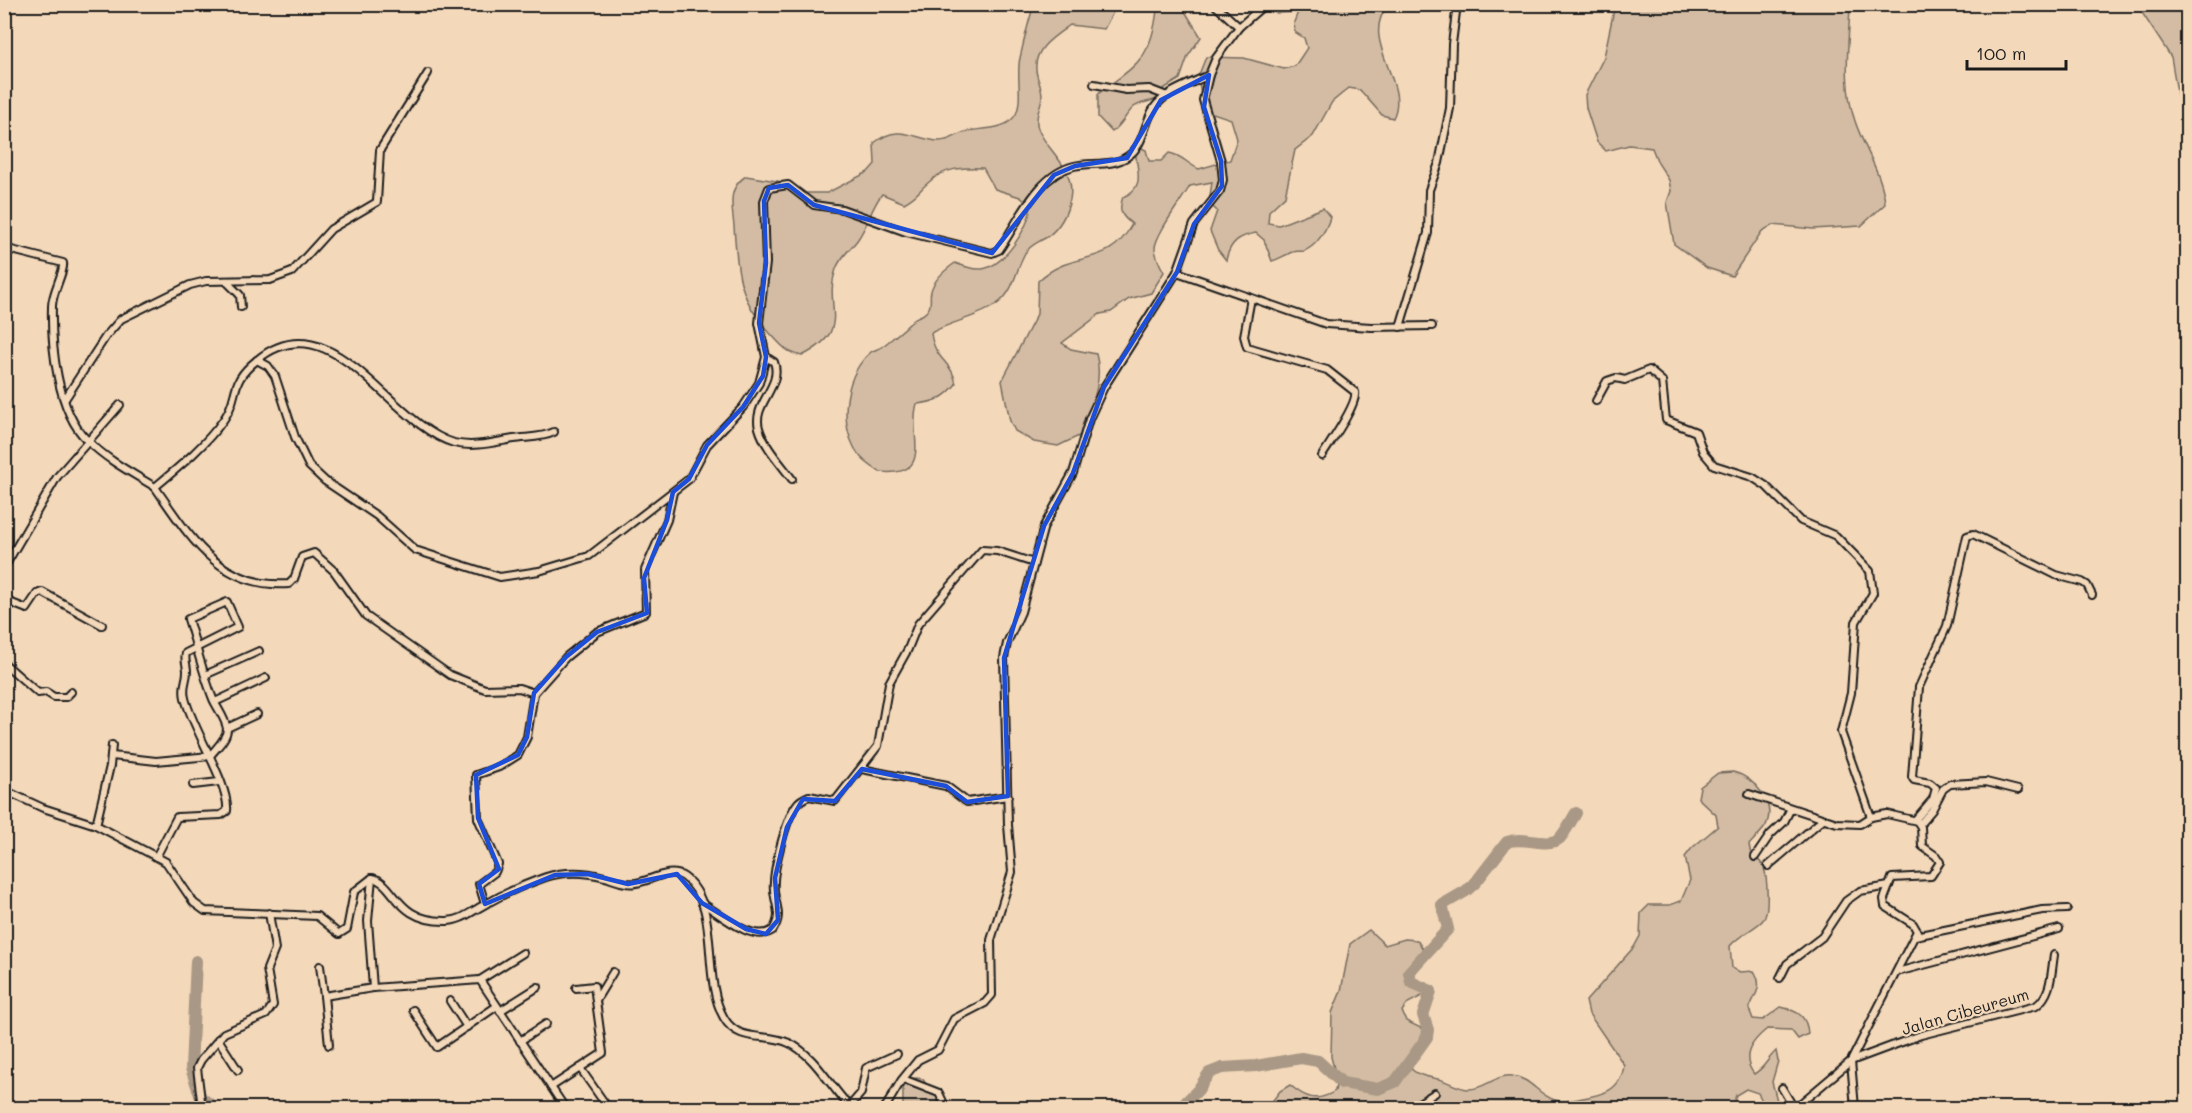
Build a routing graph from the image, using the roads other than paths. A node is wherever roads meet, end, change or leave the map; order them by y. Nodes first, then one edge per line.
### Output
1 (1457, 4) edge
2 (1215, 5) edge
3 (1263, 6) edge
4 (1239, 27) junction
5 (428, 73) dead end
6 (1209, 75) junction
7 (1094, 84) dead end
8 (1167, 96) junction
9 (4, 248) edge
10 (1177, 272) junction
11 (225, 281) junction
12 (1251, 298) junction
13 (241, 307) dead end
14 (1432, 326) dead end
15 (1400, 327) junction
16 (766, 357) junction
17 (257, 360) junction
18 (65, 399) junction
19 (1596, 401) dead end
20 (120, 405) dead end
21 (554, 432) dead end
22 (87, 441) junction
23 (1322, 456) dead end
24 (792, 479) dead end
25 (155, 487) junction
26 (673, 492) junction
27 (1034, 563) junction
28 (4, 568) edge
29 (2092, 595) dead end
30 (4, 600) edge
31 (102, 625) dead end
32 (197, 648) junction
33 (259, 651) dead end
34 (4, 663) edge
35 (205, 675) junction
36 (266, 678) dead end
37 (71, 692) dead end
38 (534, 693) junction
39 (215, 702) junction
40 (257, 714) dead end
41 (227, 729) junction
42 (112, 745) dead end
43 (112, 756) junction
44 (210, 756) junction
45 (862, 769) junction
46 (219, 782) junction
47 (192, 785) dead end
48 (4, 790) edge
49 (2018, 790) dead end
50 (1749, 795) dead end
51 (1008, 796) junction
52 (1790, 810) junction
53 (1871, 817) junction
54 (1822, 820) junction
55 (1917, 822) junction
56 (96, 825) junction
57 (156, 857) junction
58 (1755, 857) dead end
59 (1767, 866) dead end
60 (372, 878) junction
61 (1889, 886) junction
62 (702, 903) junction
63 (485, 904) junction
64 (2067, 909) dead end
65 (269, 913) junction
66 (2059, 929) dead end
67 (1915, 936) junction
68 (523, 953) dead end
69 (2054, 955) dead end
70 (320, 966) dead end
71 (613, 972) dead end
72 (1897, 972) junction
73 (1780, 978) dead end
74 (480, 980) junction
75 (538, 987) dead end
76 (373, 988) junction
77 (576, 988) dead end
78 (324, 996) junction
79 (596, 1000) junction
80 (450, 1001) dead end
81 (499, 1009) junction
82 (412, 1010) dead end
83 (546, 1024) dead end
84 (467, 1027) junction
85 (218, 1039) junction
86 (520, 1041) junction
87 (329, 1045) dead end
88 (897, 1054) dead end
89 (1851, 1061) junction
90 (580, 1068) junction
91 (238, 1070) dead end
92 (903, 1079) junction
93 (550, 1087) junction
94 (1782, 1088) dead end
95 (1436, 1093) dead end
96 (201, 1105) edge
97 (565, 1108) edge
98 (608, 1108) edge
99 (850, 1108) edge
100 (885, 1108) edge
101 (946, 1108) edge
102 (1411, 1108) edge
103 (1795, 1108) edge
104 (1856, 1108) edge

1 - 15 street
2 - 4 street
3 - 4 street
4 - 6 street
5 - 11 street
6 - 8 street
6 - 10 street
7 - 8 street
8 - 16 street
9 - 18 street
10 - 12 street
10 - 27 street
11 - 13 street
11 - 18 street
12 - 15 street
12 - 23 street
14 - 15 street
16 - 24 street
16 - 26 street
17 - 21 street
17 - 25 street
17 - 26 street
18 - 22 street
19 - 53 street
20 - 22 street
22 - 25 street
22 - 28 street
25 - 38 street
26 - 38 street
27 - 45 street
27 - 51 street
29 - 55 street
30 - 31 street
32 - 32 street
32 - 35 street
32 - 44 street
33 - 35 street
34 - 37 street
35 - 39 street
36 - 39 street
38 - 63 street
39 - 41 street
40 - 41 street
41 - 44 street
42 - 43 street
43 - 44 street
43 - 56 street
44 - 46 street
45 - 51 street
45 - 62 street
46 - 47 street
46 - 57 street
48 - 56 street
49 - 55 street
50 - 52 street
51 - 92 street
52 - 54 street
52 - 58 street
53 - 54 street
53 - 55 street
54 - 59 street
55 - 61 street
56 - 57 street
57 - 65 street
60 - 63 street
60 - 65 street
60 - 76 street
61 - 67 street
61 - 73 street
62 - 63 street
62 - 99 street
64 - 67 street
65 - 85 street
66 - 72 street
67 - 72 street
68 - 74 street
69 - 89 street, Jalan Cibeureum
70 - 78 street
71 - 79 street
72 - 89 street
74 - 76 street
74 - 81 street
75 - 81 street
76 - 78 street
77 - 79 street
78 - 87 street
79 - 90 street
80 - 84 street
81 - 84 street
81 - 86 street
82 - 84 street
83 - 86 street
85 - 91 street
85 - 96 street
86 - 93 street
88 - 99 street
89 - 103 street, Jalan Cibeureum
89 - 104 street
90 - 93 street
90 - 98 street
92 - 100 street
92 - 101 street
93 - 97 street
94 - 103 street
95 - 102 street

